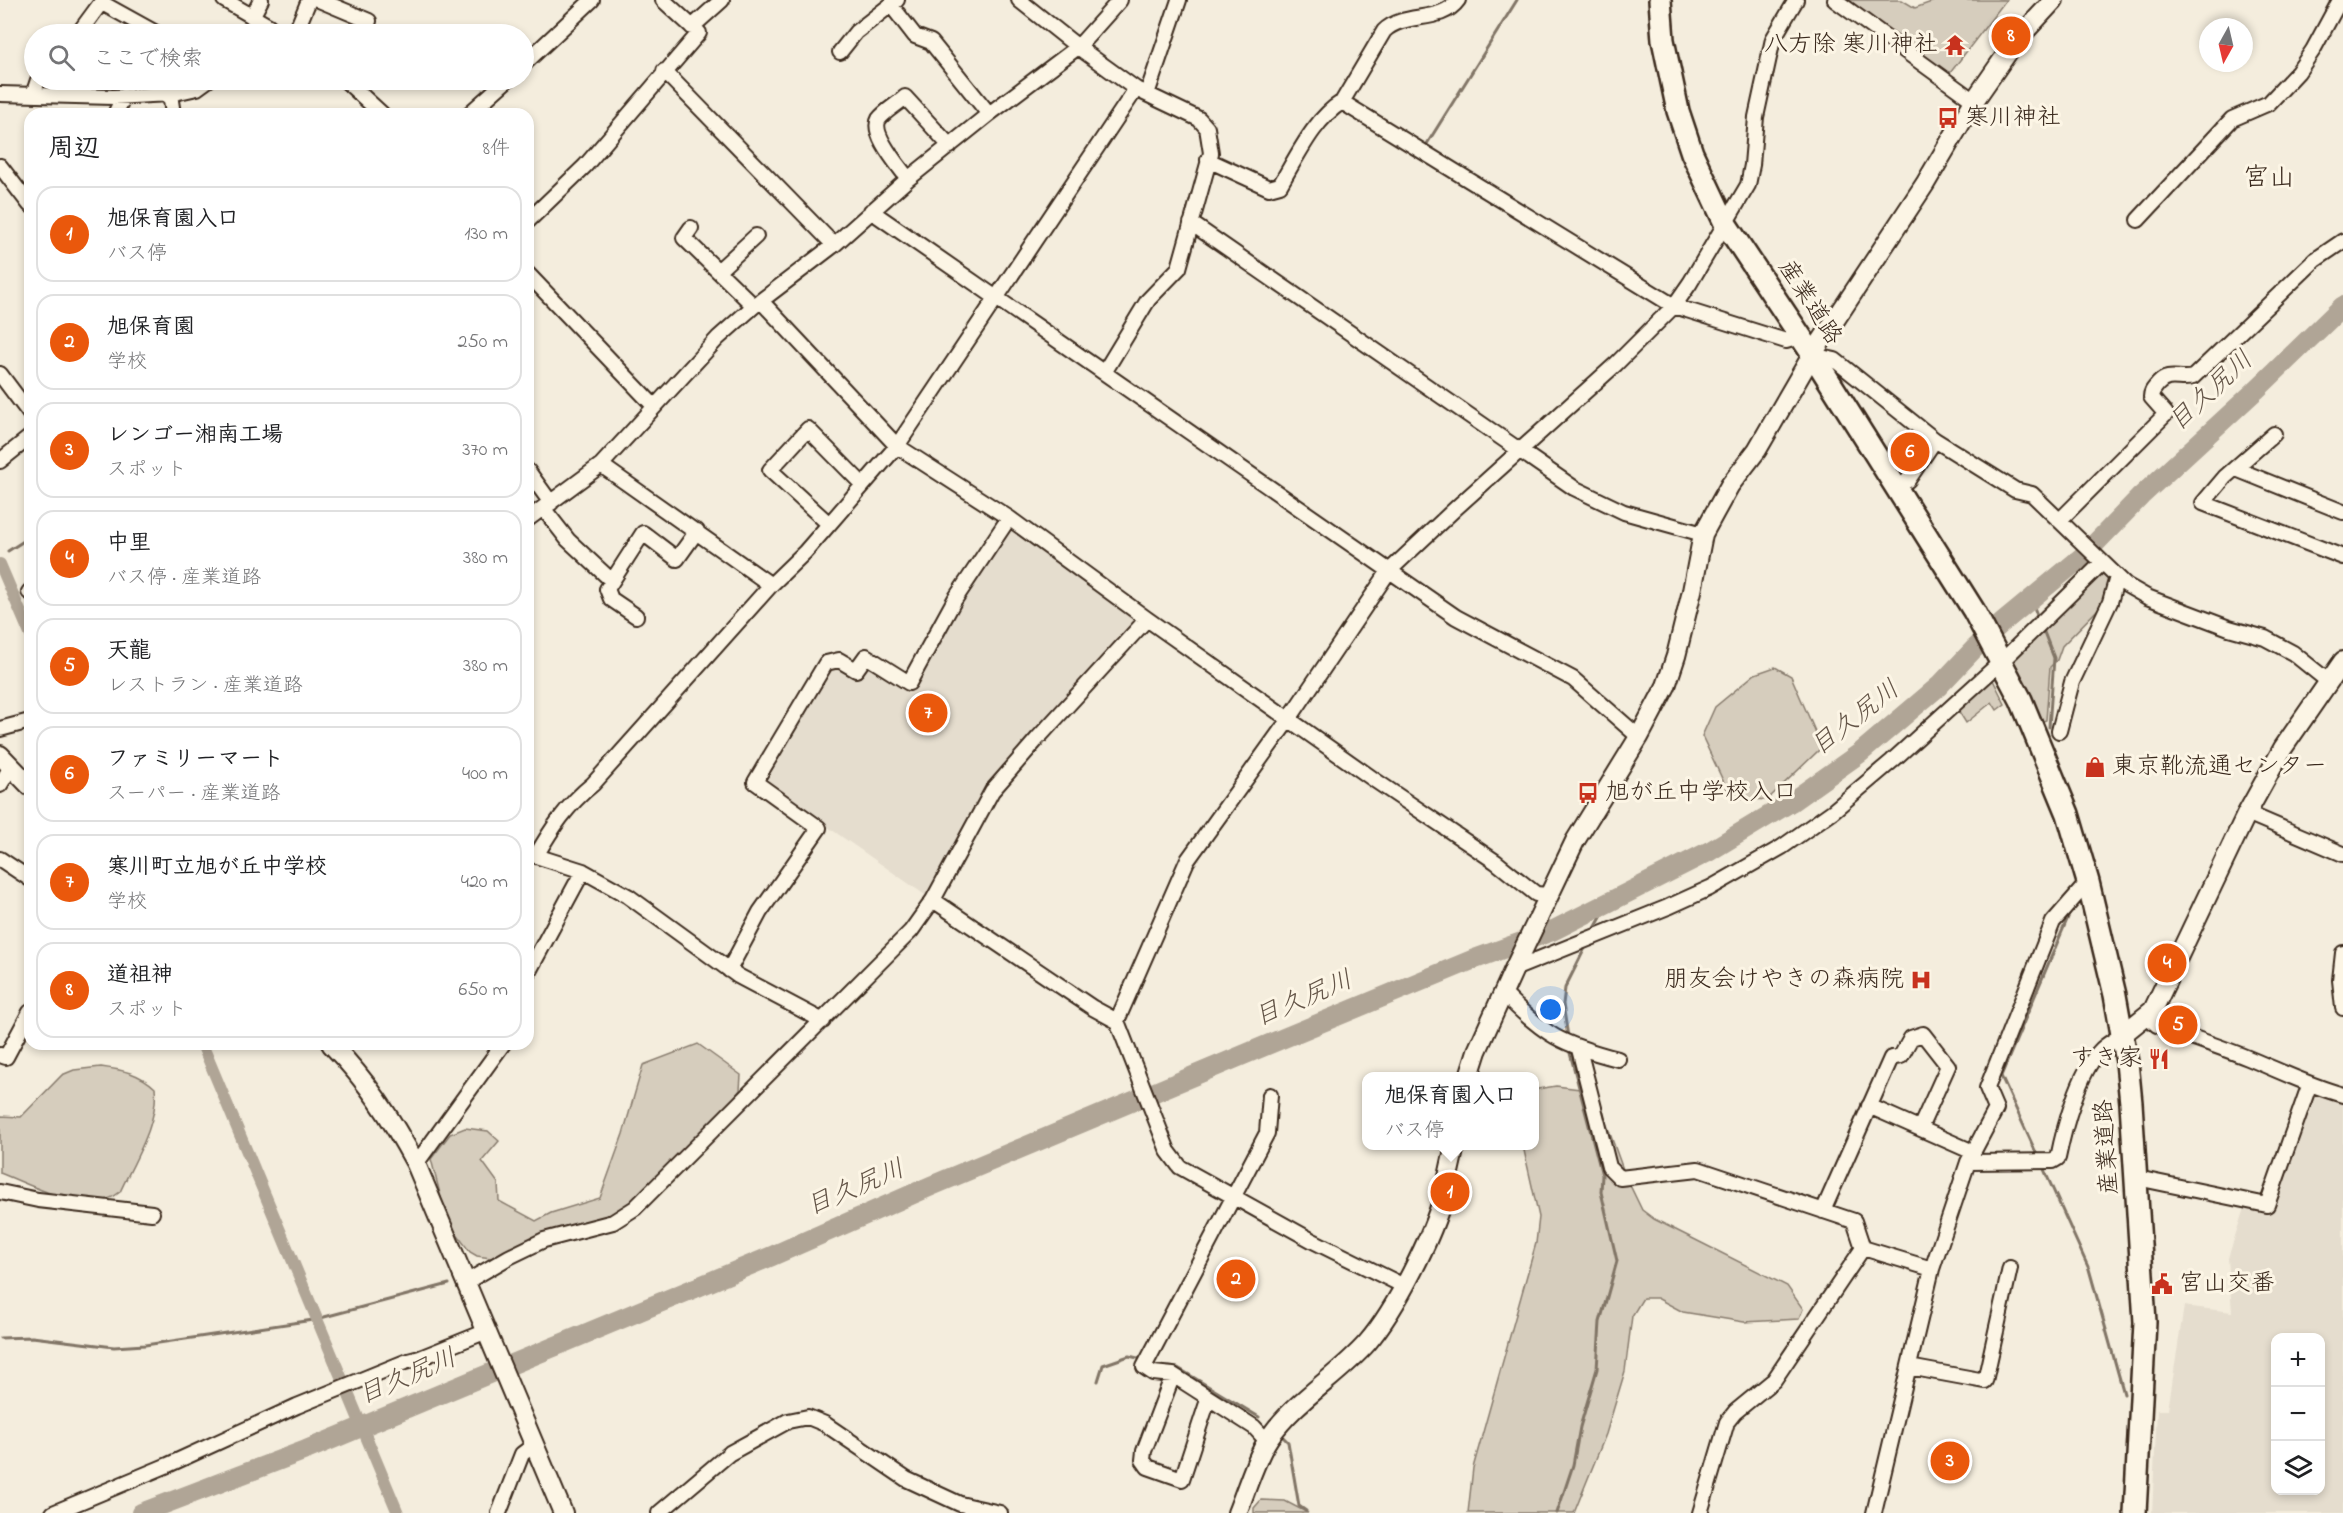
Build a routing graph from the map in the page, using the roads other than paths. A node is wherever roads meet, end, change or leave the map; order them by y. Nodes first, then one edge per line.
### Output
1 (224, 0) edge
2 (261, 0) edge
3 (309, 0) edge
4 (319, 0) edge
5 (592, 0) edge
6 (663, 0) edge
7 (722, 0) edge
8 (1019, 0) edge
9 (1120, 0) edge
10 (1179, 0) edge
11 (1458, 0) edge
12 (1660, 0) edge
13 (1796, 0) edge
14 (1835, 0) edge
15 (2054, 0) edge
16 (2340, 0) edge
17 (102, 1) edge
18 (894, 3) edge
19 (252, 17) junction
20 (85, 24) edge
21 (141, 24) edge
22 (260, 24) edge
23 (298, 24) edge
24 (368, 24) edge
25 (693, 27) junction
26 (1078, 47) junction
27 (840, 52) dead end
28 (534, 55) edge
29 (664, 71) junction
30 (35, 90) edge
31 (188, 90) edge
32 (356, 90) edge
33 (496, 90) edge
34 (1141, 91) junction
35 (0, 94) edge
36 (171, 94) junction
37 (33, 95) junction
38 (124, 96) junction
39 (1974, 101) junction
40 (1342, 102) junction
41 (118, 108) edge
42 (172, 108) edge
43 (375, 108) edge
44 (477, 108) edge
45 (989, 114) junction
46 (950, 146) junction
47 (1208, 160) junction
48 (0, 166) edge
49 (908, 179) junction
50 (24, 197) edge
51 (871, 211) junction
52 (534, 214) edge
53 (2138, 220) dead end
54 (1191, 223) junction
55 (1725, 223) junction
56 (692, 228) dead end
57 (756, 236) dead end
58 (2343, 241) edge
59 (834, 245) junction
60 (718, 271) junction
61 (534, 280) edge
62 (995, 297) junction
63 (758, 304) junction
64 (1674, 306) junction
65 (1800, 337) junction
66 (1812, 355) junction
67 (1105, 371) junction
68 (0, 374) edge
69 (24, 406) edge
70 (654, 406) junction
71 (2274, 434) dead end
72 (1935, 440) junction
73 (24, 442) edge
74 (897, 446) junction
75 (1520, 449) junction
76 (0, 461) edge
77 (602, 465) junction
78 (2236, 469) junction
79 (534, 482) edge
80 (863, 485) junction
81 (1896, 488) junction
82 (547, 506) junction
83 (2343, 512) edge
84 (534, 515) edge
85 (1009, 518) junction
86 (2060, 520) junction
87 (830, 524) junction
88 (697, 531) junction
89 (1703, 534) junction
90 (2343, 557) edge
91 (2101, 561) junction
92 (1389, 571) junction
93 (2117, 577) junction
94 (612, 581) junction
95 (771, 585) junction
96 (636, 616) dead end
97 (1147, 619) junction
98 (2000, 658) junction
99 (2343, 660) edge
100 (2329, 682) junction
101 (1289, 718) junction
102 (24, 723) edge
103 (0, 729) edge
104 (2060, 731) dead end
105 (1639, 737) junction
106 (5, 761) edge
107 (24, 780) edge
108 (0, 785) edge
109 (2247, 813) junction
110 (534, 852) edge
111 (2343, 854) edge
112 (534, 856) edge
113 (0, 859) edge
114 (584, 871) junction
115 (24, 875) edge
116 (2088, 882) junction
117 (933, 900) junction
118 (1545, 901) junction
119 (2343, 953) edge
120 (534, 962) edge
121 (1515, 967) junction
122 (729, 970) junction
123 (1503, 993) junction
124 (2343, 1008) edge
125 (2147, 1016) junction
126 (823, 1021) junction
127 (1117, 1021) junction
128 (24, 1023) edge
129 (2122, 1035) junction
130 (1579, 1049) junction
131 (336, 1050) edge
132 (499, 1050) edge
133 (0, 1055) edge
134 (1618, 1059) dead end
135 (1471, 1072) edge
136 (2309, 1086) junction
137 (1270, 1095) dead end
138 (2343, 1095) edge
139 (1869, 1106) junction
140 (1920, 1128) junction
141 (1454, 1150) edge
142 (1970, 1157) junction
143 (416, 1164) junction
144 (2137, 1178) junction
145 (0, 1191) edge
146 (1234, 1199) junction
147 (1823, 1211) junction
148 (153, 1214) dead end
149 (1863, 1248) junction
150 (2010, 1268) dead end
151 (1932, 1269) junction
152 (466, 1282) junction
153 (1404, 1286) junction
154 (488, 1333) junction
155 (1909, 1367) junction
156 (1173, 1375) junction
157 (1208, 1400) junction
158 (1267, 1441) junction
159 (534, 1444) junction
160 (53, 1513) edge
161 (499, 1513) edge
162 (563, 1513) edge
163 (659, 1513) edge
164 (1000, 1513) edge
165 (1237, 1513) edge
166 (1700, 1513) edge
167 (1874, 1513) edge
168 (2135, 1513) edge

1 - 19 street
2 - 19 street
3 - 23 street
4 - 24 street
5 - 28 street
6 - 25 street
7 - 25 street
8 - 26 street
9 - 26 street
10 - 34 street
11 - 40 street
12 - 55 main road, 産業道路
13 - 55 street
14 - 39 street
15 - 39 street
16 - 53 street
17 - 20 street
17 - 21 street
18 - 27 street
18 - 45 street
19 - 22 street
25 - 29 street
26 - 34 street
26 - 45 street
29 - 52 street
29 - 59 street
30 - 37 street
31 - 36 street
32 - 43 street
33 - 44 street
34 - 47 street
34 - 62 street
35 - 37 street
36 - 38 street
36 - 42 street
37 - 38 street
38 - 41 street
39 - 66 street
40 - 47 street
40 - 64 street
45 - 46 street
46 - 49 street
46 - 49 street
47 - 54 street
48 - 50 street
49 - 51 street
51 - 59 street
51 - 62 street
54 - 67 street
54 - 75 street
55 - 64 street
55 - 65 main road, 産業道路
56 - 60 street
57 - 60 street
58 - 86 street
59 - 63 street
60 - 63 street
61 - 70 street
62 - 67 street
62 - 74 street
63 - 70 street
63 - 74 street
64 - 65 street
64 - 75 street
65 - 66 main road, 産業道路
66 - 72 street
66 - 81 main road, 産業道路
66 - 89 street
67 - 92 street
68 - 69 street
70 - 77 street
71 - 78 street
72 - 81 street
72 - 86 street
73 - 76 street
74 - 80 street
74 - 85 street
75 - 89 street
75 - 92 street
77 - 82 street
77 - 88 street
78 - 83 street
78 - 90 street
79 - 82 street
80 - 87 street
80 - 87 street
81 - 98 main road, 産業道路
82 - 84 street
82 - 94 street
85 - 97 street
85 - 122 street
86 - 91 street
87 - 95 street
88 - 94 street
88 - 95 street
89 - 105 street
91 - 93 street
91 - 98 street
92 - 101 street
92 - 105 street
93 - 100 street
93 - 104 street
94 - 96 street
95 - 110 street
97 - 101 street
97 - 117 street
98 - 116 main road, 産業道路
98 - 121 street
99 - 100 street
100 - 109 street
101 - 118 street
101 - 127 street
102 - 103 street
105 - 118 street
106 - 107 street
106 - 108 street
109 - 111 street
109 - 125 street
112 - 114 street
113 - 115 street
114 - 120 street
114 - 122 street
116 - 129 main road, 産業道路
116 - 142 street
117 - 126 street
117 - 127 street
118 - 121 street
119 - 124 street
121 - 123 street
122 - 126 street
123 - 130 street
123 - 135 street
125 - 129 street
125 - 136 street
126 - 152 street
127 - 146 street
128 - 133 street
129 - 142 street
129 - 144 main road, 産業道路
130 - 134 street
130 - 147 street
131 - 143 street
132 - 143 street
136 - 138 street
136 - 144 street
137 - 146 street
139 - 140 street
139 - 140 street
139 - 147 street
140 - 142 street
141 - 153 street
142 - 151 street
143 - 152 street
144 - 168 main road, 産業道路
145 - 148 street
146 - 153 street
146 - 156 street
147 - 149 street
149 - 151 street
149 - 166 street
150 - 155 street
151 - 155 street
152 - 154 street
153 - 158 street
154 - 159 street
154 - 160 street
155 - 167 street
156 - 157 street
156 - 157 street
157 - 158 street
158 - 165 street
159 - 161 street
159 - 162 street
163 - 164 street

